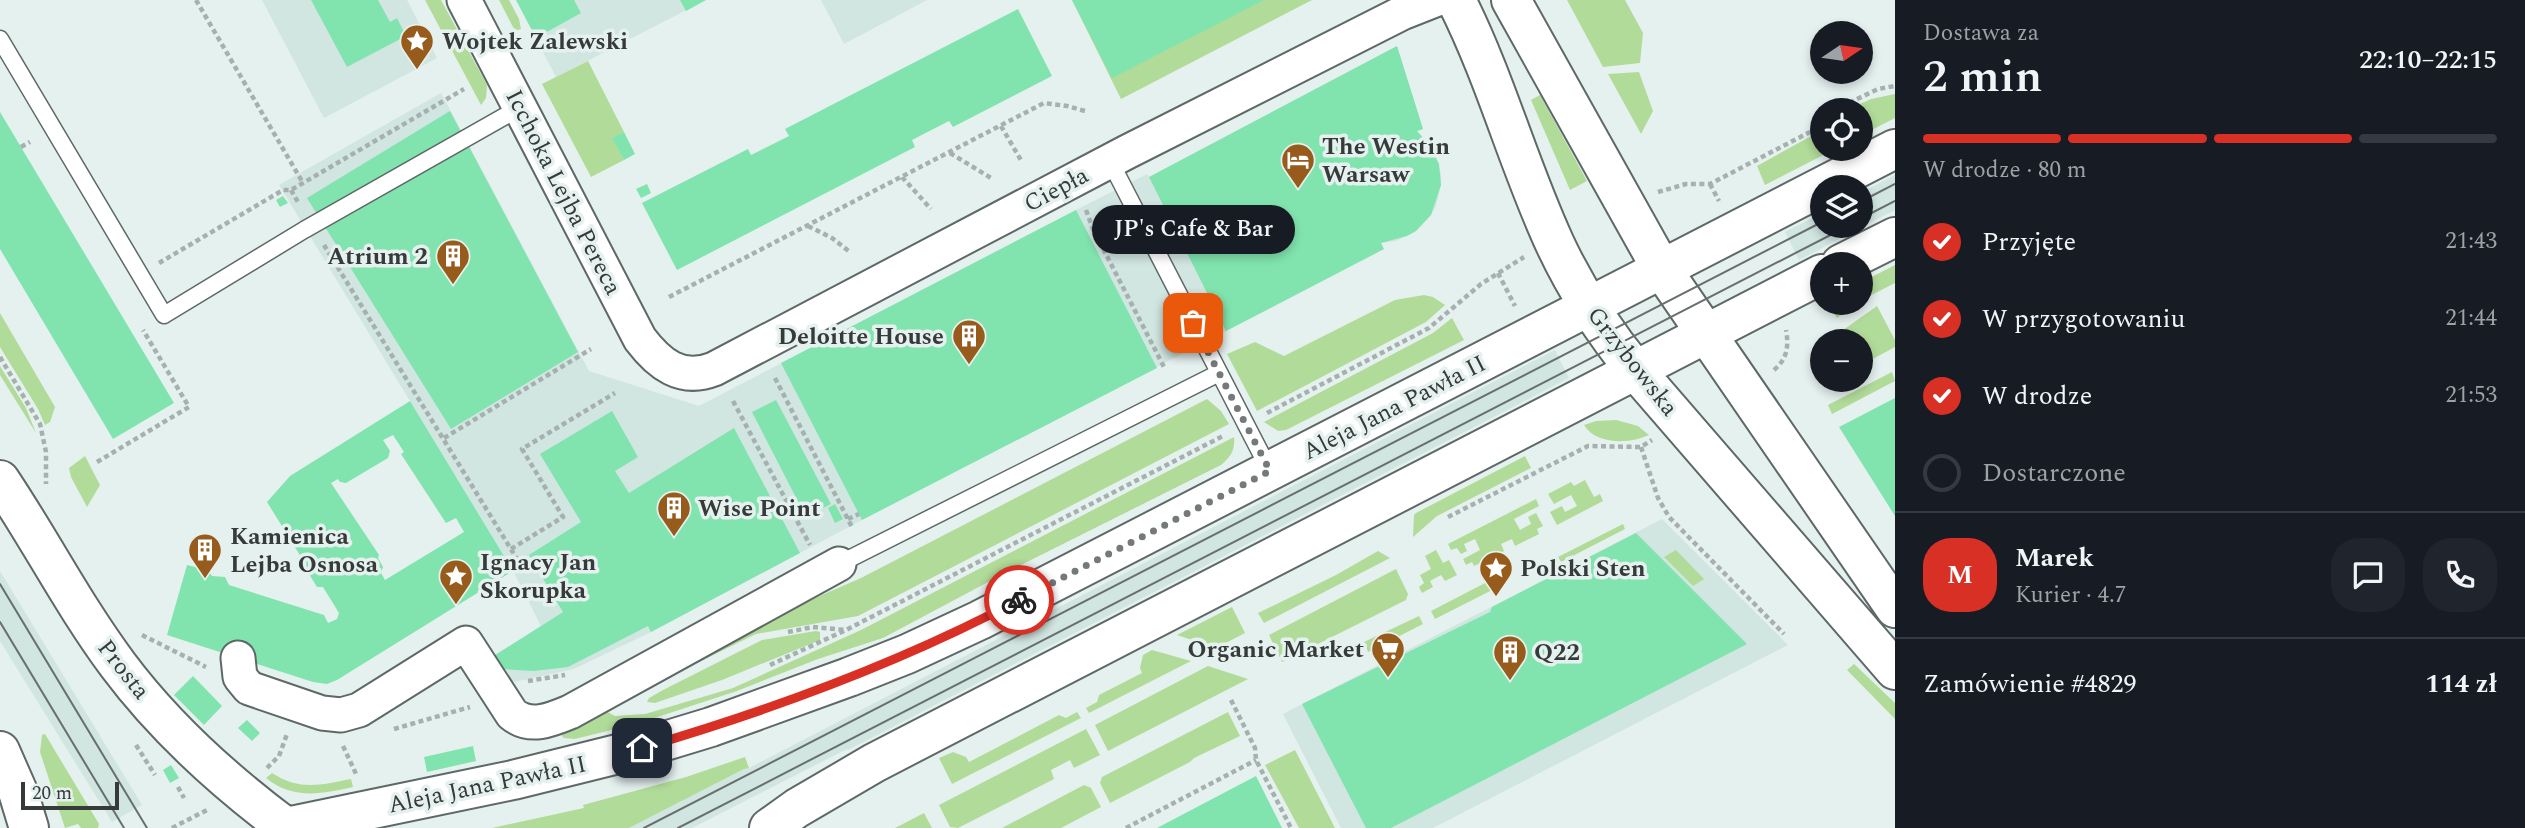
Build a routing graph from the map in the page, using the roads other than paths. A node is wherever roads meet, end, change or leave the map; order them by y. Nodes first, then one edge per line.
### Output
1 (464, 0) edge
2 (1435, 0) edge
3 (1457, 0) edge
4 (1511, 0) edge
5 (0, 39) edge
6 (521, 107) junction
7 (1895, 149) edge
8 (1110, 161) junction
9 (1895, 237) edge
10 (1865, 252) edge
11 (1661, 268) junction
12 (1810, 280) edge
13 (1589, 305) junction
14 (1707, 334) junction
15 (1636, 371) junction
16 (677, 372) joint
17 (1219, 373) junction
18 (1270, 471) junction
19 (0, 480) edge
20 (826, 557) joint
21 (1895, 608) edge
22 (225, 664) road end
23 (1895, 670) edge
24 (0, 751) edge
25 (29, 828) edge
26 (284, 828) edge
27 (769, 828) edge

1 - 6 street, Icchoka Lejba Pereca
2 - 8 street, Ciepła
3 - 13 main road, Grzybowska
4 - 11 main road
5 - 6 lane
6 - 16 street, Icchoka Lejba Pereca
7 - 11 main road, Aleja Jana Pawła II
8 - 16 street, Ciepła
8 - 17 lane
9 - 10 main road
11 - 13 main road, Aleja Jana Pawła II
11 - 14 main road
12 - 14 main road
13 - 15 main road, Grzybowska
13 - 18 main road, Aleja Jana Pawła II
14 - 15 main road
14 - 21 main road
15 - 23 main road, Grzybowska
15 - 27 main road
17 - 18 lane
17 - 20 lane
18 - 26 main road, Aleja Jana Pawła II
19 - 26 main road, Prosta
20 - 22 street
24 - 25 main road

